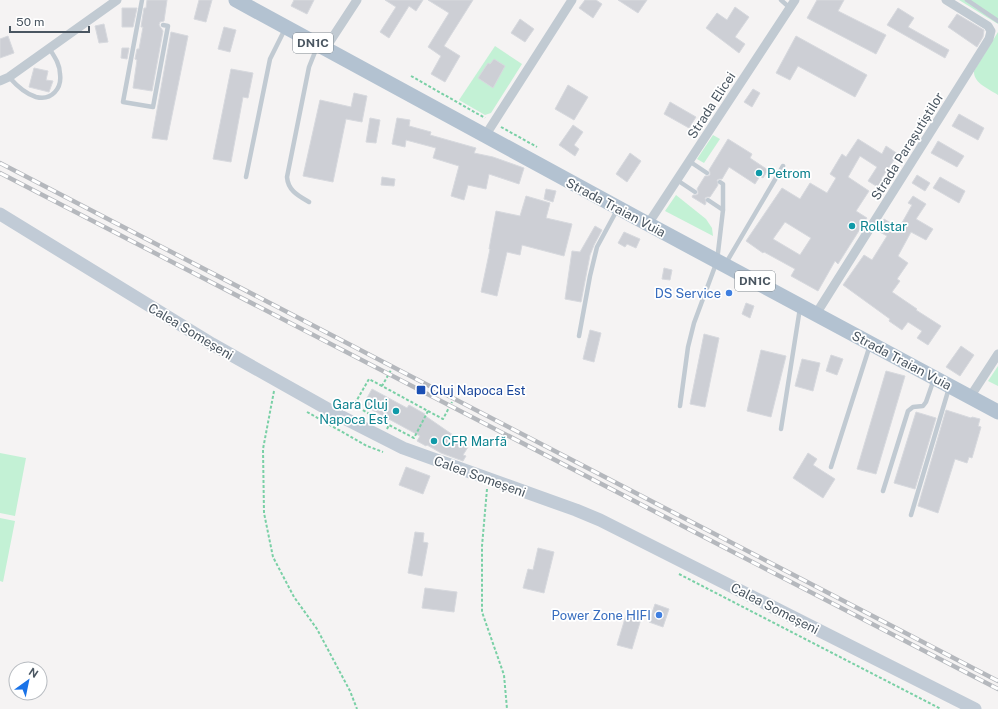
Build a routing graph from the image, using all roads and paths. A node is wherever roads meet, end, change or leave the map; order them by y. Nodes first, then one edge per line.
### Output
1 (117, 0) edge
2 (142, 0) edge
3 (236, 0) edge
4 (357, 0) edge
5 (572, 0) edge
6 (781, 0) edge
7 (946, 0) edge
8 (967, 0) edge
9 (793, 4) edge
10 (138, 21) junction
11 (998, 21) edge
12 (144, 22) dead end
13 (163, 25) dead end
14 (285, 27) junction
15 (321, 47) junction
16 (49, 48) junction
17 (411, 76) dead end
18 (9, 77) junction
19 (0, 81) edge
20 (494, 123) junction
21 (485, 136) junction
22 (537, 146) dead end
23 (689, 161) junction
24 (783, 166) dead end
25 (706, 173) dead end
26 (246, 177) dead end
27 (677, 180) junction
28 (720, 182) dead end
29 (695, 192) dead end
30 (708, 200) dead end
31 (309, 202) dead end
32 (618, 208) junction
33 (723, 210) junction
34 (0, 214) edge
35 (648, 224) junction
36 (721, 263) junction
37 (800, 305) junction
38 (816, 314) junction
39 (579, 336) dead end
40 (871, 343) junction
41 (998, 354) edge
42 (391, 370) dead end
43 (934, 378) junction
44 (276, 380) junction
45 (382, 386) junction
46 (950, 386) junction
47 (970, 397) junction
48 (452, 402) dead end
49 (680, 406) dead end
50 (428, 411) junction
51 (998, 412) edge
52 (389, 425) junction
53 (781, 429) dead end
54 (383, 437) junction
55 (831, 467) dead end
56 (488, 478) junction
57 (883, 491) dead end
58 (911, 516) dead end
59 (357, 709) edge
60 (507, 709) edge
61 (975, 709) edge

1 - 16 street
2 - 10 lane
3 - 14 main road, Strada Traian Vuia / DN1C
4 - 15 street
5 - 20 street
6 - 9 lane
7 - 38 street, Strada Parașutiștilor
8 - 11 lane
9 - 23 street, Strada Elicei
10 - 12 lane
10 - 13 lane
14 - 15 main road, Strada Traian Vuia / DN1C
14 - 26 lane
15 - 21 main road, Strada Traian Vuia / DN1C
15 - 31 lane
16 - 18 street
16 - 18 lane
17 - 20 path
18 - 19 street
20 - 21 street
20 - 22 path
21 - 32 main road, Strada Traian Vuia / DN1C
23 - 25 lane
23 - 27 street, Strada Elicei
24 - 36 lane
27 - 29 lane
27 - 35 street, Strada Elicei
28 - 33 lane
30 - 33 lane
32 - 35 main road, Strada Traian Vuia / DN1C
32 - 39 lane
33 - 36 lane
34 - 44 main road, Calea Someșeni
35 - 36 main road, Strada Traian Vuia / DN1C
36 - 37 main road, Strada Traian Vuia / DN1C
36 - 49 lane
37 - 38 main road, Strada Traian Vuia / DN1C
37 - 53 lane
38 - 40 main road, Strada Traian Vuia / DN1C
40 - 43 main road, Strada Traian Vuia / DN1C
40 - 55 lane
41 - 47 street
42 - 45 path
43 - 46 main road, Strada Traian Vuia / DN1C
43 - 57 lane
44 - 54 main road, Calea Someșeni
44 - 59 path
45 - 50 path
45 - 52 path
46 - 47 main road, Strada Traian Vuia / DN1C
46 - 58 lane
47 - 51 main road, Strada Traian Vuia / DN1C
48 - 50 path
50 - 52 path
52 - 54 path
54 - 56 main road, Calea Someșeni
56 - 60 path
56 - 61 main road, Calea Someșeni

